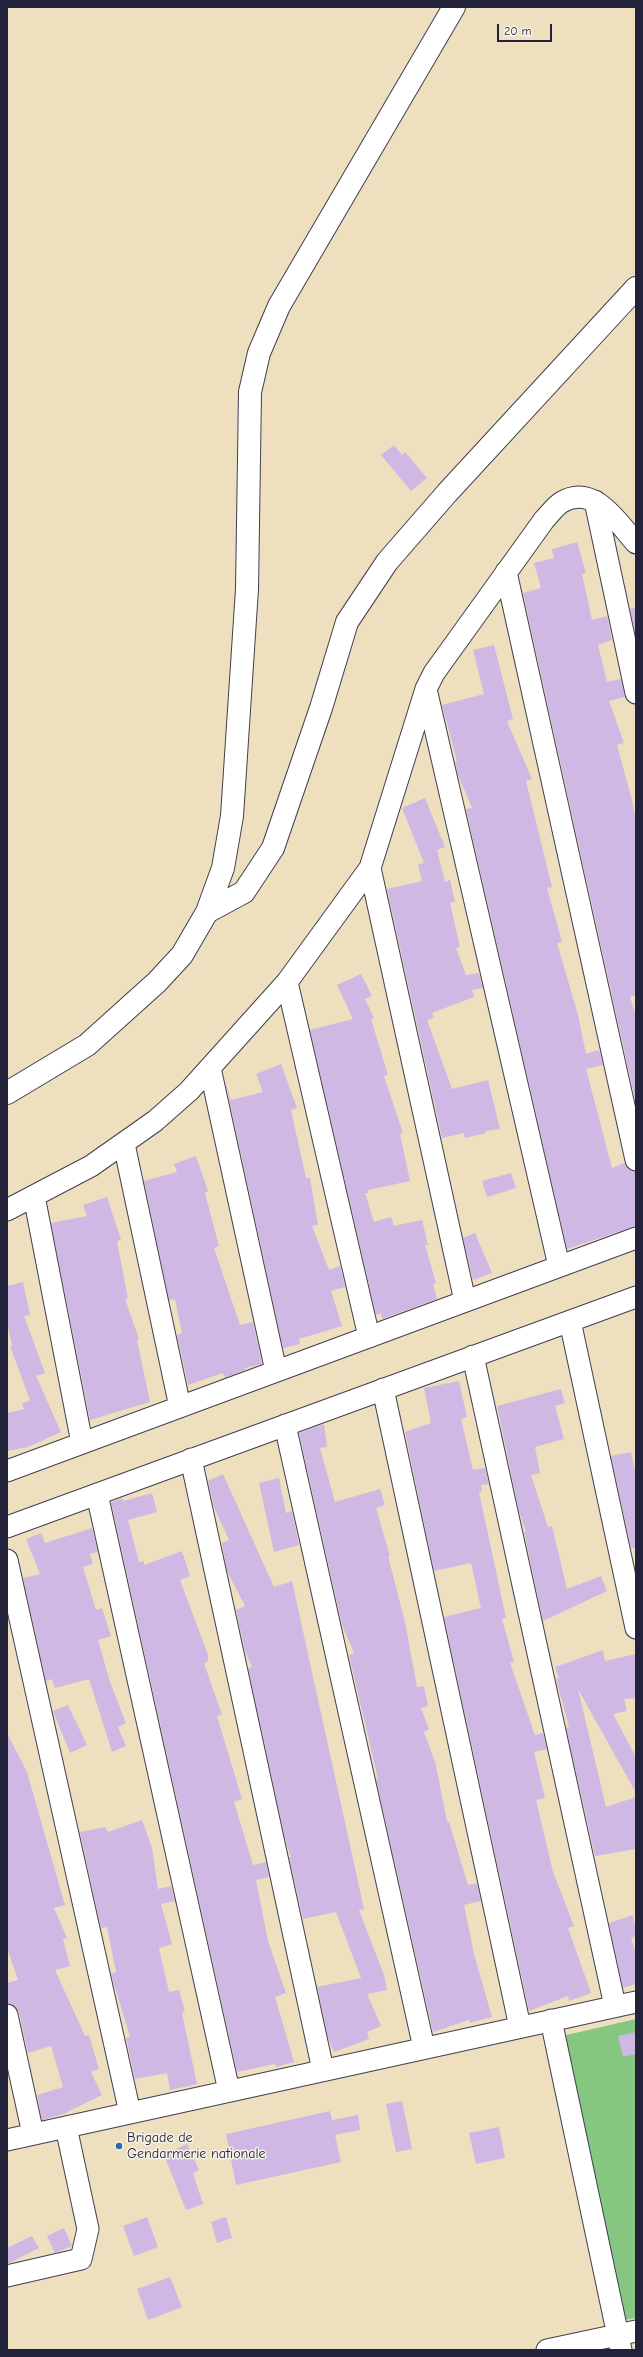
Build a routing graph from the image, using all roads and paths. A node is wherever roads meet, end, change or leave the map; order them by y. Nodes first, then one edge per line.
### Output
1 (454, 7) edge
2 (636, 288) edge
3 (595, 501) junction
4 (636, 543) edge
5 (506, 572) junction
6 (426, 689) junction
7 (636, 693) edge
8 (370, 868) junction
9 (207, 912) junction
10 (288, 982) junction
11 (210, 1068) junction
12 (7, 1093) edge
13 (124, 1144) junction
14 (636, 1160) edge
15 (34, 1196) junction
16 (7, 1210) edge
17 (636, 1238) edge
18 (559, 1266) junction
19 (636, 1296) edge
20 (465, 1301) junction
21 (570, 1321) junction
22 (369, 1337) junction
23 (472, 1356) junction
24 (276, 1371) junction
25 (383, 1389) junction
26 (180, 1407) junction
27 (285, 1425) junction
28 (82, 1443) junction
29 (191, 1459) junction
30 (7, 1470) edge
31 (97, 1494) junction
32 (7, 1527) edge
33 (7, 1560) edge
34 (636, 1628) edge
35 (636, 2002) edge
36 (616, 2006) junction
37 (7, 2015) edge
38 (551, 2020) junction
39 (520, 2027) junction
40 (424, 2048) junction
41 (323, 2070) junction
42 (229, 2091) junction
43 (130, 2113) junction
44 (66, 2127) junction
45 (33, 2134) junction
46 (7, 2140) edge
47 (7, 2276) edge
48 (625, 2338) edge
49 (548, 2350) edge

1 - 9 main road
2 - 9 main road
3 - 4 street
3 - 5 street
3 - 7 street
5 - 6 street
5 - 14 street
6 - 8 street
6 - 18 street
8 - 10 street
8 - 20 street
9 - 12 main road
10 - 11 street
10 - 22 street
11 - 13 street
11 - 24 street
13 - 15 street
13 - 26 street
15 - 16 street
15 - 28 street
17 - 18 street
18 - 20 street
19 - 21 street
20 - 22 street
21 - 23 street
21 - 34 street
22 - 24 street
23 - 25 street
23 - 36 street
24 - 26 street
25 - 27 street
25 - 39 street
26 - 28 street
27 - 29 street
27 - 40 street
28 - 30 street
29 - 31 street
29 - 41 street
31 - 32 street
31 - 42 street
33 - 43 street
35 - 36 street
36 - 38 street
37 - 45 street
38 - 39 street
38 - 48 street
39 - 40 street
40 - 41 street
41 - 42 street
42 - 43 street
43 - 44 street
44 - 45 street
44 - 47 street
45 - 46 street
48 - 49 street

